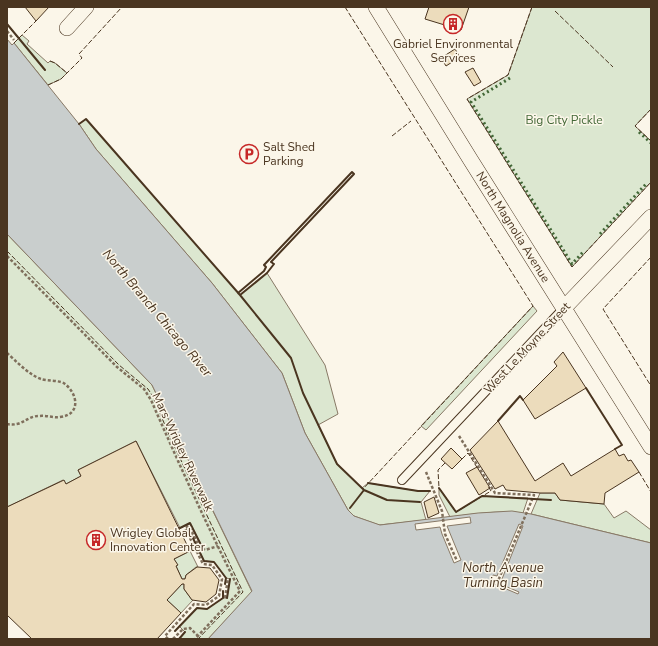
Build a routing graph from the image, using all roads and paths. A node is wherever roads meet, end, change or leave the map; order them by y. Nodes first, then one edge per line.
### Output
1 (86, 7) edge
2 (376, 7) edge
3 (67, 28) dead end
4 (7, 31) edge
5 (14, 40) dead end
6 (651, 217) edge
7 (7, 256) edge
8 (564, 308) junction
9 (7, 353) edge
10 (7, 424) edge
11 (453, 426) junction
12 (651, 447) edge
13 (421, 460) junction
14 (402, 480) dead end
15 (218, 546) junction
16 (457, 561) dead end
17 (228, 578) dead end
18 (498, 582) dead end
19 (220, 587) junction
20 (227, 588) junction
21 (225, 598) dead end
22 (198, 636) junction
23 (168, 639) edge
24 (173, 639) edge
25 (195, 639) edge

1 - 3 street
2 - 8 street, North Magnolia Avenue
4 - 5 path
6 - 8 street, West Le Moyne Street
7 - 15 path, Mars Wrigley Riverwalk
8 - 11 lane, West Le Moyne Street
8 - 12 street, North Magnolia Avenue
9 - 10 path
11 - 13 lane, West Le Moyne Street
11 - 18 path
13 - 14 lane, West Le Moyne Street
13 - 16 path
15 - 19 path
15 - 22 path, Mars Wrigley Riverwalk
17 - 20 path
19 - 20 path
19 - 23 path
20 - 21 path
22 - 24 path
22 - 25 path, Mars Wrigley Riverwalk

